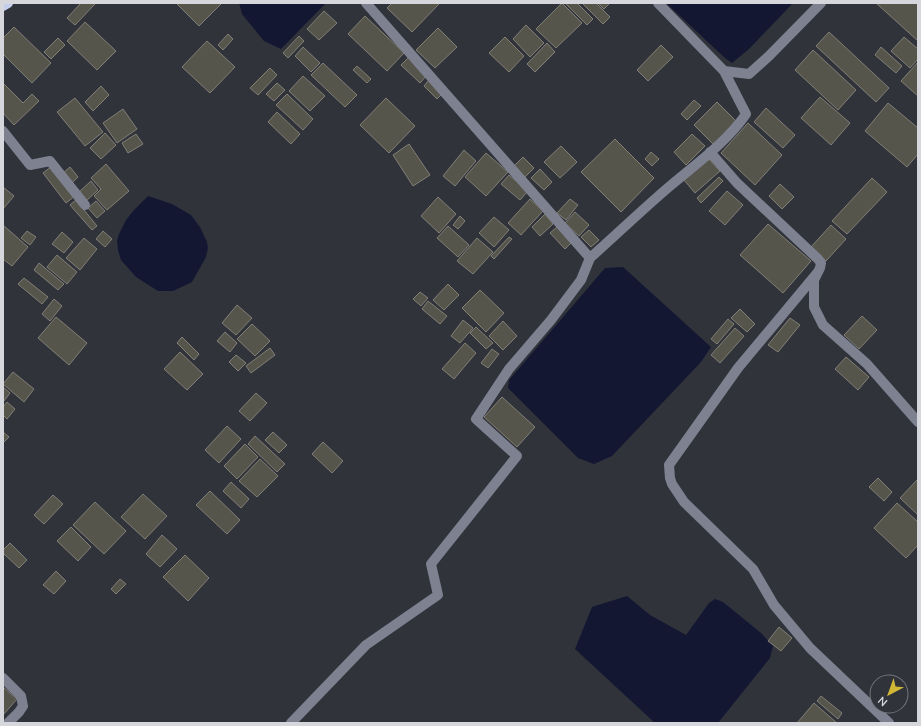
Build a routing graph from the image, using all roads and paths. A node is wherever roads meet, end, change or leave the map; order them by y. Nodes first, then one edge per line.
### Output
1 (8, 3) edge
2 (366, 3) edge
3 (658, 3) edge
4 (821, 3) edge
5 (3, 6) edge
6 (724, 71) junction
7 (3, 131) edge
8 (710, 152) junction
9 (85, 205) dead end
10 (590, 258) junction
11 (818, 272) junction
12 (918, 422) edge
13 (3, 678) edge
14 (8, 723) edge
15 (291, 723) edge
16 (889, 723) edge

1 - 5 main road
2 - 10 street
3 - 6 street
4 - 6 street
6 - 8 street
7 - 9 street
8 - 10 street
8 - 11 street
10 - 15 street
11 - 12 street
11 - 16 street
13 - 14 street

